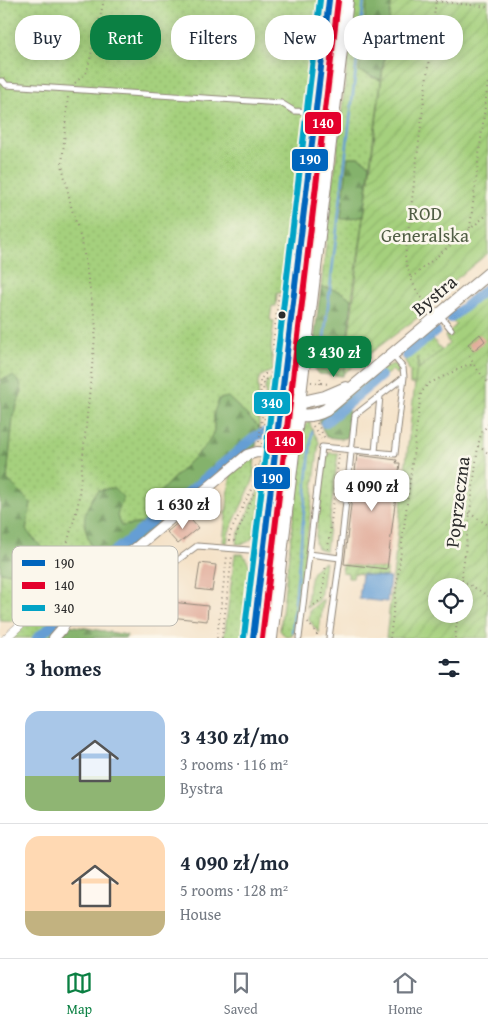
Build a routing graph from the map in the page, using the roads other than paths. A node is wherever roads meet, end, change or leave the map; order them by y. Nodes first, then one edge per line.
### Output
1 (329, 0) edge
2 (346, 0) edge
3 (0, 81) edge
4 (316, 112) junction
5 (488, 274) edge
6 (426, 304) road end
7 (438, 316) junction
8 (451, 329) dead end
9 (392, 354) junction
10 (404, 377) junction
11 (303, 380) junction
12 (358, 382) junction
13 (318, 393) junction
14 (380, 396) junction
15 (281, 407) junction
16 (297, 409) junction
17 (352, 449) junction
18 (265, 452) junction
19 (375, 452) junction
20 (127, 546) edge
21 (264, 551) junction
22 (309, 554) junction
23 (340, 558) junction
24 (178, 560) edge
25 (19, 626) edge
26 (63, 626) edge
27 (6, 638) edge
28 (54, 638) edge
29 (253, 638) edge
30 (270, 638) edge
31 (299, 638) edge
32 (329, 638) edge

1 - 4 main road
2 - 11 main road
3 - 4 lane
4 - 15 main road
5 - 7 street, Bystra
6 - 7 lane
7 - 8 lane
7 - 9 street, Bystra
9 - 10 lane
9 - 12 street, Bystra
10 - 14 lane
10 - 19 lane
11 - 13 street
11 - 16 main road
12 - 13 street, Bystra
12 - 16 street, Bystra
13 - 16 street, Bystra
14 - 17 lane
14 - 19 lane
15 - 16 street
15 - 18 main road
16 - 30 main road
17 - 19 lane
17 - 22 lane
17 - 23 lane
18 - 20 street
18 - 21 main road
21 - 24 lane
21 - 29 main road
22 - 23 lane
22 - 31 lane
23 - 32 lane
25 - 27 street
26 - 28 street

